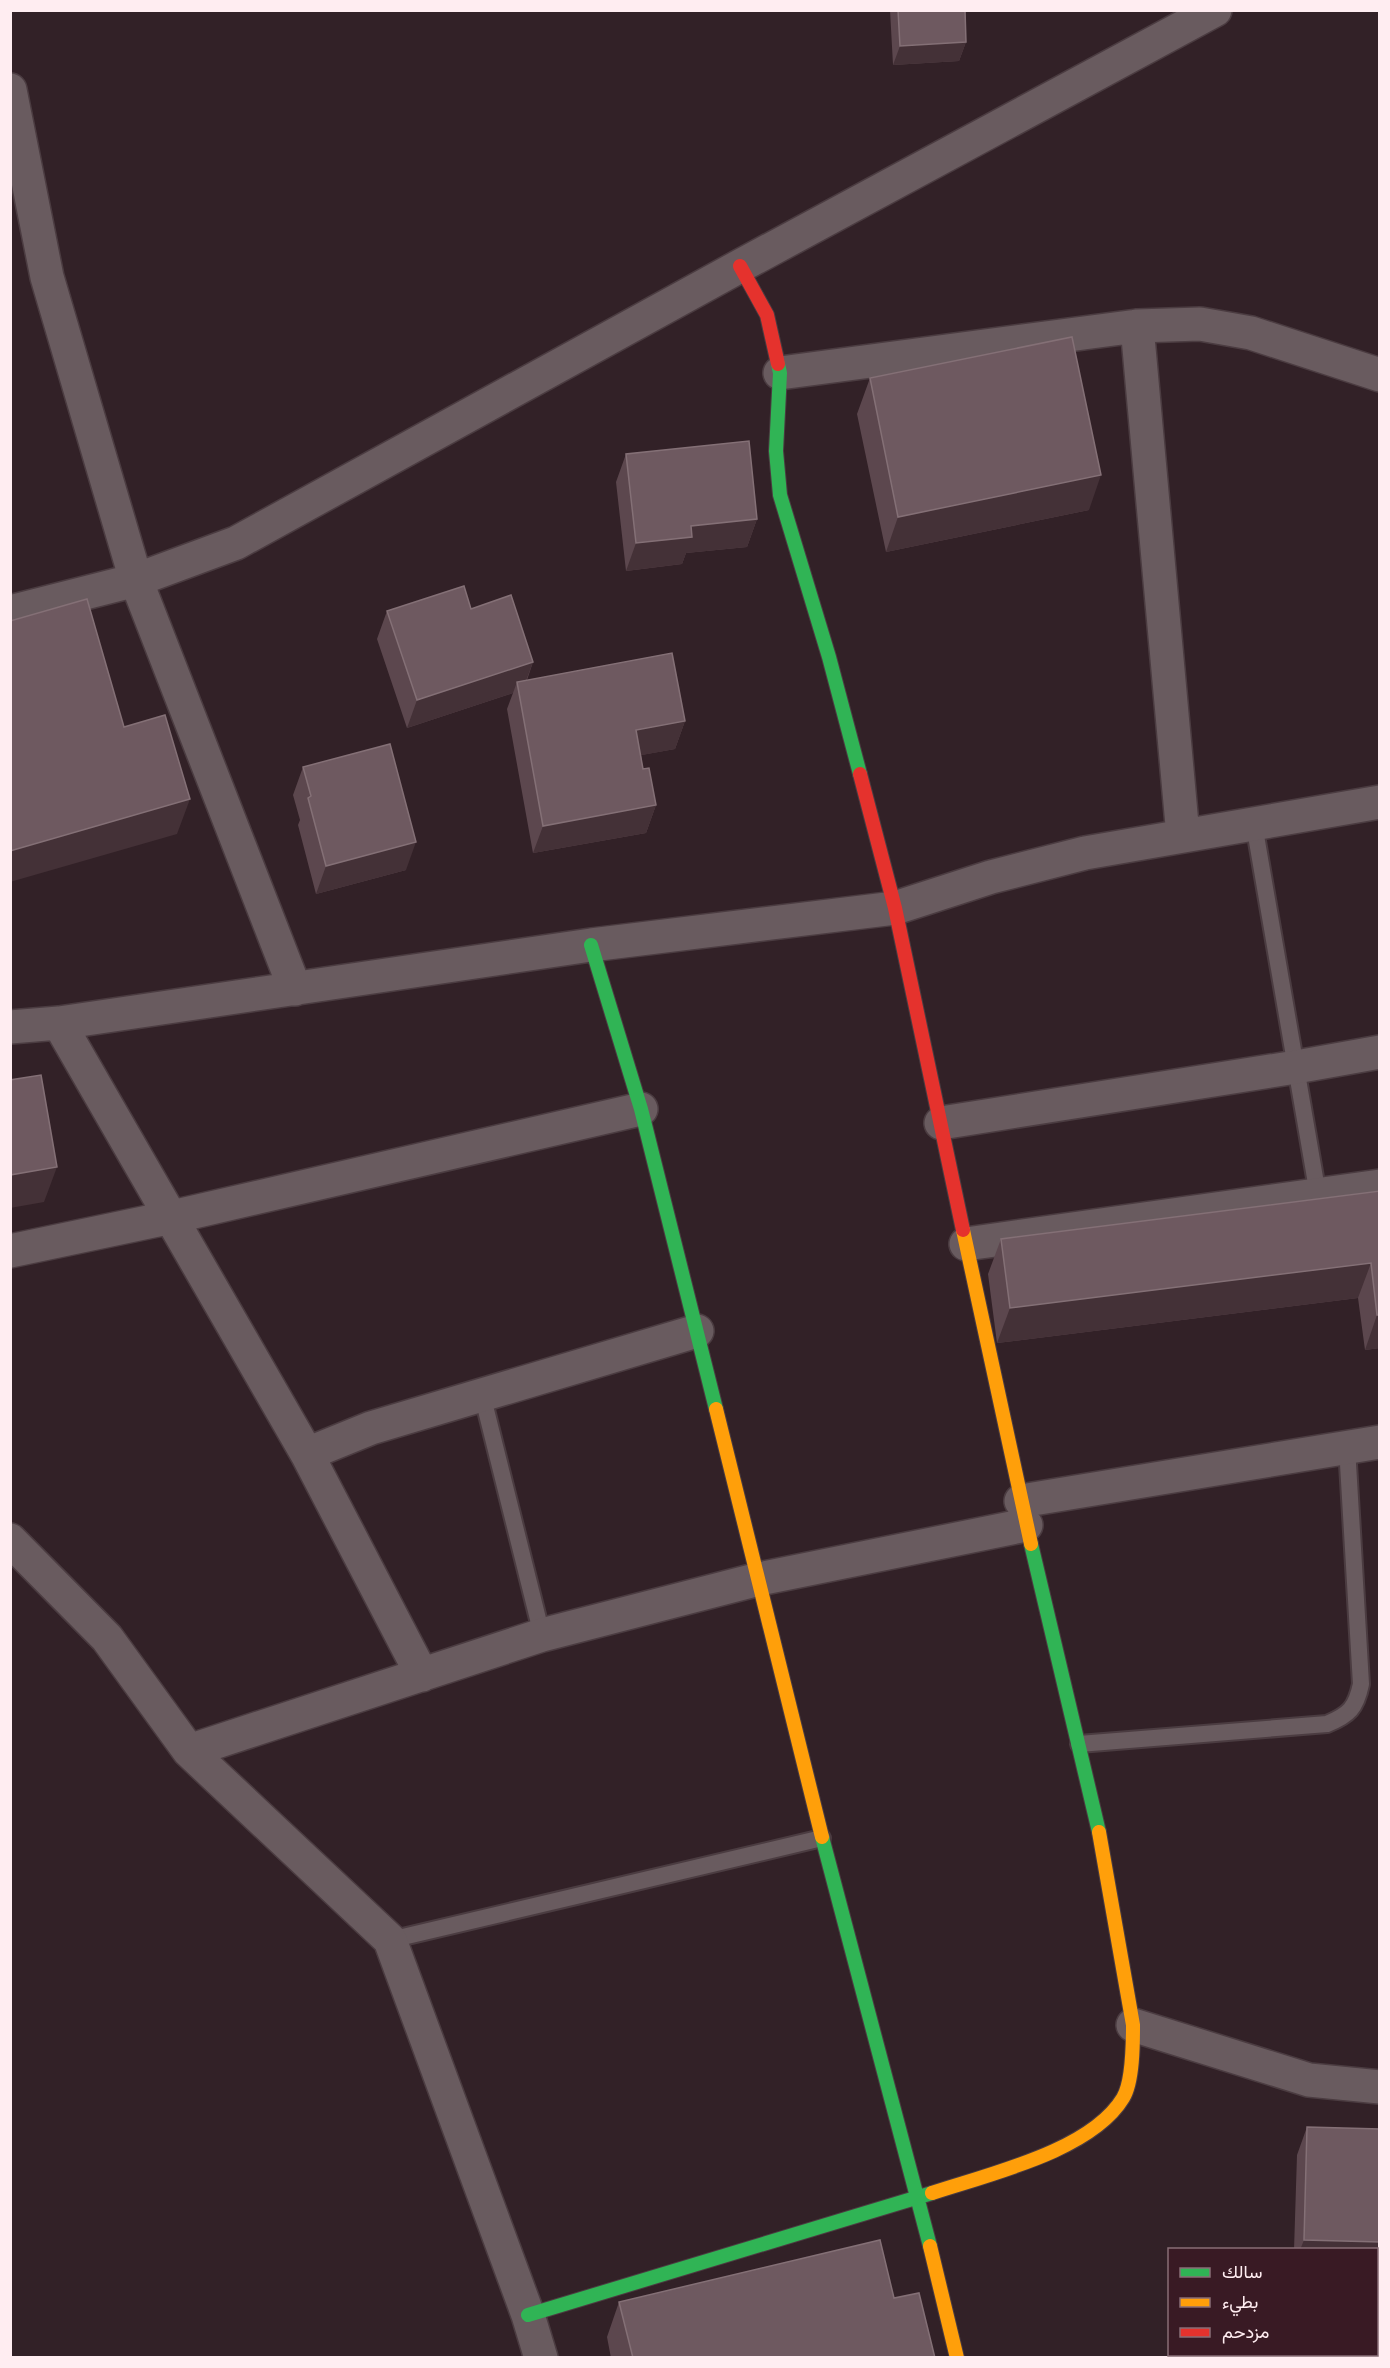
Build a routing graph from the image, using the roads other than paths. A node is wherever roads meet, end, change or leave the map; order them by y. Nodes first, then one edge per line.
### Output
1 (1215, 10) edge
2 (10, 90) edge
3 (740, 266) junction
4 (1137, 326) junction
5 (780, 373) junction
6 (1380, 375) edge
7 (136, 580) junction
8 (10, 612) edge
9 (1380, 802) edge
10 (1254, 824) junction
11 (1183, 837) junction
12 (896, 908) junction
13 (591, 945) junction
14 (295, 989) junction
15 (59, 1023) junction
16 (10, 1027) edge
17 (1380, 1052) edge
18 (1296, 1067) junction
19 (641, 1109) junction
20 (941, 1123) junction
21 (1380, 1186) edge
22 (1318, 1195) junction
23 (172, 1217) junction
24 (966, 1244) junction
25 (10, 1251) edge
26 (697, 1331) junction
27 (482, 1394) junction
28 (1380, 1442) edge
29 (1347, 1447) junction
30 (307, 1454) junction
31 (1023, 1513) junction
32 (10, 1540) edge
33 (759, 1579) junction
34 (542, 1635) junction
35 (422, 1675) junction
36 (1079, 1744) junction
37 (189, 1751) junction
38 (822, 1838) junction
39 (390, 1940) junction
40 (1133, 2025) junction
41 (1380, 2087) edge
42 (918, 2198) junction
43 (528, 2315) junction
44 (540, 2358) edge
45 (957, 2358) edge

1 - 3 street
2 - 7 street
3 - 5 street
3 - 7 street
4 - 5 street
4 - 6 street
4 - 11 street
5 - 12 street
7 - 8 street
7 - 14 street
9 - 10 street
10 - 11 street
10 - 18 lane
11 - 12 street
12 - 13 street
12 - 20 street
13 - 14 street
13 - 19 street
14 - 15 street
15 - 16 street
15 - 23 street
17 - 18 street
18 - 20 street
18 - 22 lane
19 - 23 street
19 - 26 street
20 - 24 street
21 - 22 street
22 - 24 street
23 - 25 street
23 - 30 street
24 - 31 street
26 - 27 street
26 - 33 street
27 - 30 street
27 - 34 lane
28 - 29 street
29 - 31 street
29 - 36 lane
30 - 35 street
31 - 33 street
31 - 36 street
32 - 37 street
33 - 34 street
33 - 38 street
34 - 35 street
35 - 37 street
36 - 40 street
37 - 39 street
38 - 39 lane
38 - 42 street
39 - 43 street
40 - 41 street
40 - 42 street
42 - 43 street
42 - 45 street
43 - 44 street

